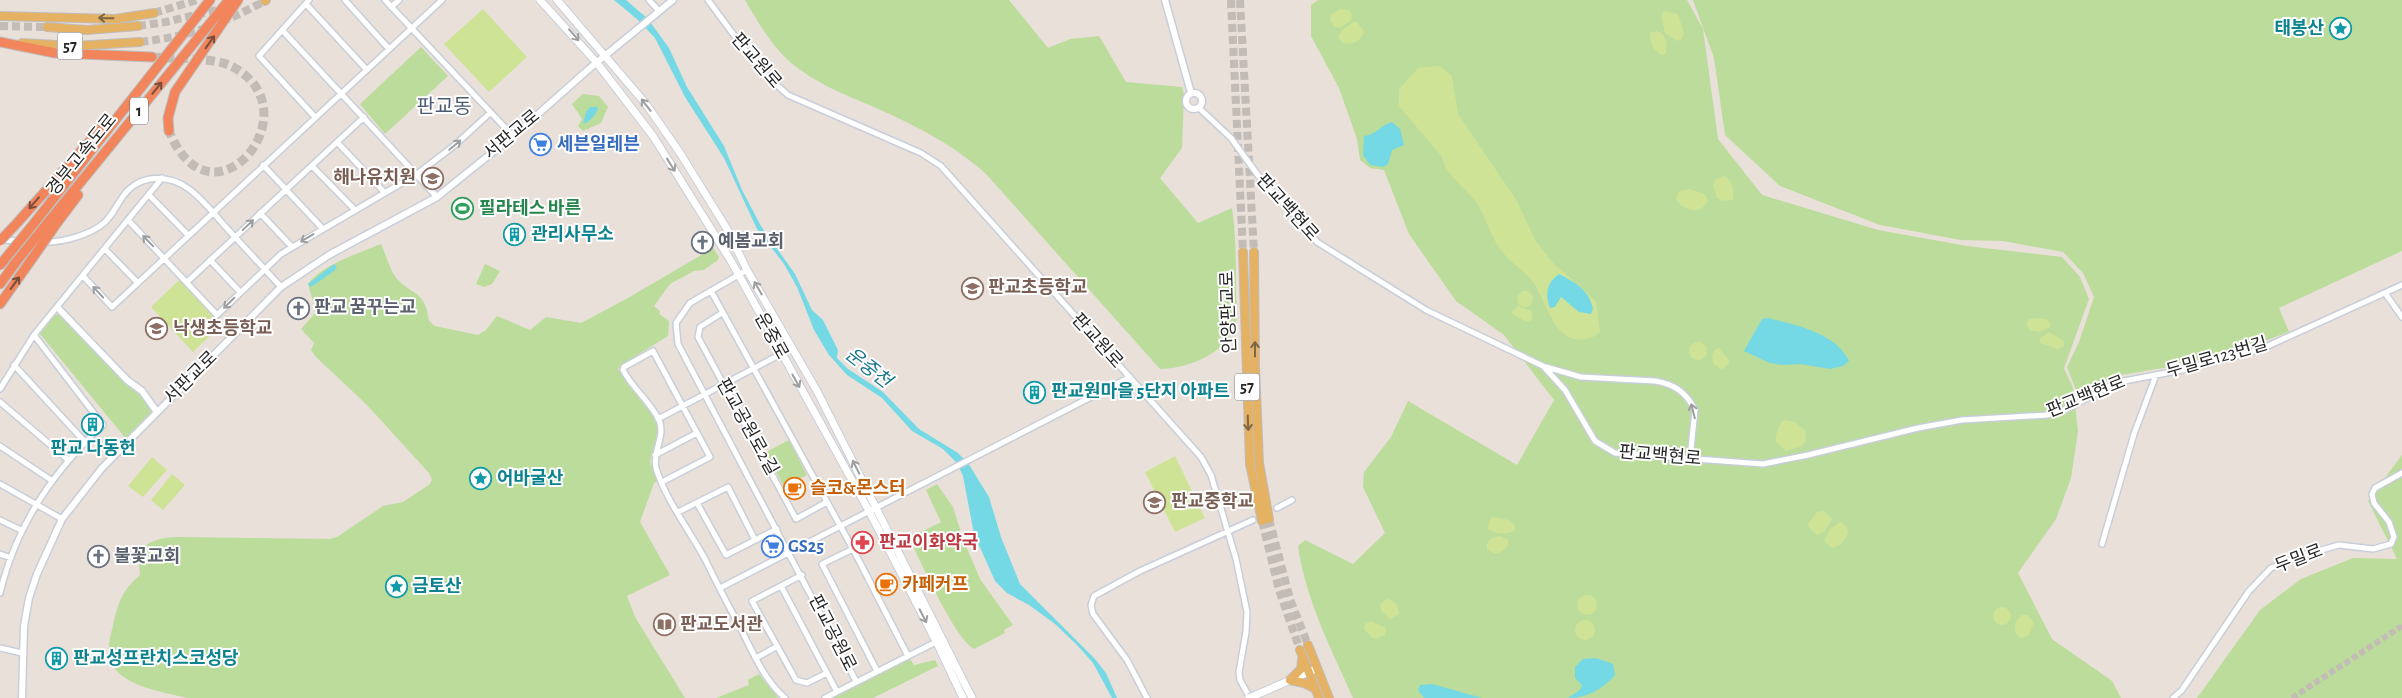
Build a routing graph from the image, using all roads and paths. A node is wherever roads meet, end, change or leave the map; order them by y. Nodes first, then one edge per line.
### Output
1 (210, 0) edge
2 (229, 0) edge
3 (238, 0) edge
4 (345, 0) edge
5 (385, 0) edge
6 (399, 0) edge
7 (442, 0) edge
8 (540, 0) edge
9 (557, 0) edge
10 (648, 0) edge
11 (673, 0) edge
12 (708, 0) edge
13 (1165, 0) edge
14 (307, 2) edge
15 (391, 7) junction
16 (658, 11) junction
17 (154, 12) tunnel mouth
18 (0, 16) edge
19 (138, 26) tunnel mouth
20 (47, 28) tunnel mouth
21 (412, 28) junction
22 (283, 31) junction
23 (0, 41) edge
24 (140, 42) tunnel mouth
25 (389, 49) junction
26 (606, 56) junction
27 (152, 58) tunnel mouth
28 (597, 62) junction
29 (367, 70) junction
30 (149, 77) junction
31 (342, 92) junction
32 (1191, 93) junction
33 (1199, 108) junction
34 (490, 113) junction
35 (315, 117) junction
36 (364, 117) junction
37 (169, 131) tunnel mouth
38 (512, 135) junction
39 (337, 142) junction
40 (264, 165) junction
41 (312, 166) junction
42 (417, 174) junction
43 (162, 178) junction
44 (286, 188) junction
45 (384, 193) junction
46 (149, 195) junction
47 (437, 197) junction
48 (355, 210) junction
49 (212, 212) junction
50 (260, 213) junction
51 (128, 220) junction
52 (53, 222) junction
53 (323, 229) junction
54 (188, 235) junction
55 (235, 237) junction
56 (0, 240) edge
57 (292, 247) junction
58 (106, 248) junction
59 (1243, 252) tunnel mouth
60 (1254, 252) tunnel mouth
61 (164, 257) junction
62 (210, 260) junction
63 (2, 262) edge
64 (264, 269) junction
65 (748, 270) junction
66 (739, 275) junction
67 (83, 276) junction
68 (137, 282) junction
69 (187, 282) junction
70 (0, 284) edge
71 (2402, 285) edge
72 (281, 287) junction
73 (712, 291) junction
74 (240, 292) junction
75 (2385, 293) junction
76 (0, 304) edge
77 (58, 308) junction
78 (722, 313) junction
79 (2402, 317) edge
80 (34, 335) junction
81 (781, 354) junction
82 (14, 365) junction
83 (1543, 366) junction
84 (754, 368) junction
85 (2156, 375) junction
86 (1130, 377) junction
87 (724, 385) junction
88 (0, 389) edge
89 (704, 396) junction
90 (0, 402) edge
91 (683, 406) junction
92 (157, 412) junction
93 (658, 419) junction
94 (697, 433) junction
95 (85, 442) junction
96 (0, 446) edge
97 (655, 455) junction
98 (1690, 459) junction
99 (68, 460) junction
100 (2402, 473) edge
101 (51, 480) junction
102 (662, 482) junction
103 (0, 484) edge
104 (1292, 500) dead end
105 (827, 502) junction
106 (697, 503) junction
107 (35, 505) junction
108 (876, 507) junction
109 (1277, 508) dead end
110 (869, 511) junction
111 (678, 512) junction
112 (62, 519) junction
113 (0, 520) edge
114 (1252, 520) dead end
115 (840, 526) junction
116 (777, 529) junction
117 (21, 530) junction
118 (1227, 531) junction
119 (755, 540) junction
120 (2102, 544) dead end
121 (853, 549) junction
122 (790, 553) junction
123 (0, 554) edge
124 (11, 558) junction
125 (802, 575) junction
126 (1, 585) edge
127 (781, 586) junction
128 (720, 588) junction
129 (0, 592) edge
130 (940, 640) junction
131 (1308, 646) tunnel mouth
132 (776, 647) junction
133 (0, 648) edge
134 (22, 653) junction
135 (908, 656) junction
136 (756, 658) junction
137 (1316, 669) junction
138 (877, 671) junction
139 (1308, 672) junction
140 (827, 673) junction
141 (1290, 680) junction
142 (856, 681) junction
143 (1314, 688) junction
144 (837, 692) junction
145 (1252, 697) edge
146 (22, 698) edge
147 (784, 698) edge
148 (825, 698) edge
149 (963, 698) edge
150 (972, 698) edge
151 (1147, 698) edge
152 (1319, 698) edge
153 (1329, 698) edge
154 (2173, 698) edge

1 - 30 highway, 경부고속도로 / 1
52 -> 2 highway, 경부고속도로 / 1
37 -> 3 highway
4 - 25 street
5 - 15 street
6 - 15 street
7 - 21 street
8 -> 28 main road, 운중로
9 - 26 main road, 운중로
10 - 16 street
11 - 16 street
12 - 86 street, 판교원로
13 - 32 street
14 - 22 street
14 - 29 street
15 - 21 street
16 - 26 street, 서판교로
17 -> 18 main road, 57
19 - 20 main road
21 - 25 street
21 - 34 street
22 - 31 street
22 - 35 street
23 - 24 main road, 57
23 - 27 highway
25 - 29 street
26 - 28 street, 서판교로
65 -> 26 main road, 운중로
28 - 38 street, 서판교로
28 -> 66 main road, 운중로
29 - 31 street
30 -> 56 highway, bridge
30 - 63 highway, 경부고속도로 / 1, bridge
31 - 35 street
31 - 36 street
32 - 33 street
32 - 33 street
33 - 83 street, 판교백현로
34 - 38 street
42 -> 34 street
35 - 40 street
36 - 39 street
36 - 42 street
38 - 47 street, 서판교로
39 - 41 street
39 - 45 street
40 - 44 street
40 - 49 street
41 - 44 street
41 - 48 street
42 - 45 street
42 - 47 street
43 - 46 street
43 - 49 street
43 - 56 street
44 - 50 street
44 - 53 street
45 - 48 street
46 - 51 street
46 - 54 street
47 - 72 street, 서판교로
48 - 53 street
49 - 54 street
49 - 55 street
55 -> 50 street
50 - 57 street
51 - 58 street
61 -> 51 street
52 - 70 highway, 경부고속도로 / 1, bridge
76 -> 52 highway, bridge
53 -> 57 street
54 - 61 street
55 - 62 street
55 - 64 street
57 - 64 street
58 - 67 street
58 - 68 street
59 -> 60 main road, 안양판교로 / 57
61 - 68 street
61 - 69 street
62 - 69 street
62 - 74 street
64 - 72 street
64 - 74 street
65 - 66 street, 판교공원로
108 -> 65 main road, 운중로
66 - 73 street, 판교공원로
66 - 81 main road, 운중로
68 -> 67 street
67 - 77 street
74 -> 69 street
71 - 75 street, 두밀로123번길
72 - 92 street, 서판교로
73 - 78 street, 판교공원로2길
73 - 89 street, 판교공원로
75 - 79 street
75 - 85 street, 두밀로123번길
77 - 80 street
77 - 92 street
78 - 84 street, 판교공원로2길
78 - 87 street, 판교공원로2길
80 - 82 street
80 - 95 street
81 - 84 street
81 -> 110 main road, 운중로
82 - 88 street
82 - 95 street
83 - 98 street, 판교백현로
98 -> 83 street
84 - 87 street
84 - 105 street, 판교공원로2길
85 - 98 street, 판교백현로
85 - 120 street, 두밀로123번길
86 - 108 street
86 - 118 street, 판교원로
87 - 89 street
87 - 105 street, 판교공원로2길
89 - 91 street
89 - 116 street, 판교공원로
90 - 99 street
91 - 93 street
91 - 93 street
91 - 94 street
92 - 112 street, 서판교로
93 - 97 street
94 - 97 street
94 - 102 street
95 - 99 street
96 - 101 street
97 - 102 street
99 - 101 street
100 - 154 street, 두밀로
101 - 107 street
102 - 111 street
103 - 107 street
104 - 109 street
105 - 115 street, 판교공원로2길
106 - 111 street
106 - 119 street
106 - 119 street
107 - 112 street
107 - 117 street
108 - 110 street
108 - 130 main road, 운중로
110 - 115 street
110 -> 130 main road, 운중로
111 - 128 street
112 - 134 street, 서판교로
113 - 117 street
114 - 118 street
115 - 121 street, 판교공원로2길
115 - 122 street
116 - 119 street
116 - 122 street, 판교공원로
117 - 124 street
118 - 145 street, 판교원로
118 - 151 street
121 - 135 street, 판교공원로2길
121 - 138 street
122 - 125 street, 판교공원로
122 - 128 street
123 - 124 street
124 - 126 street
125 - 127 street
125 - 142 street, 판교공원로
126 - 129 street
127 - 132 street
127 - 140 street
128 - 136 street
130 - 135 street, 판교공원로
130 - 149 main road, 운중로
130 - 150 main road, 운중로
131 - 137 main road
132 - 136 street
132 - 140 street
133 - 134 street
134 - 146 street, 서판교로
135 - 138 street, 판교공원로
136 - 147 street
137 - 139 main road
137 - 153 main road
138 - 142 street, 판교공원로
139 - 141 main road
139 - 141 main road
139 - 143 main road
140 - 144 street
141 - 143 main road
141 - 145 main road
142 - 144 street
143 - 152 main road
144 - 148 street

